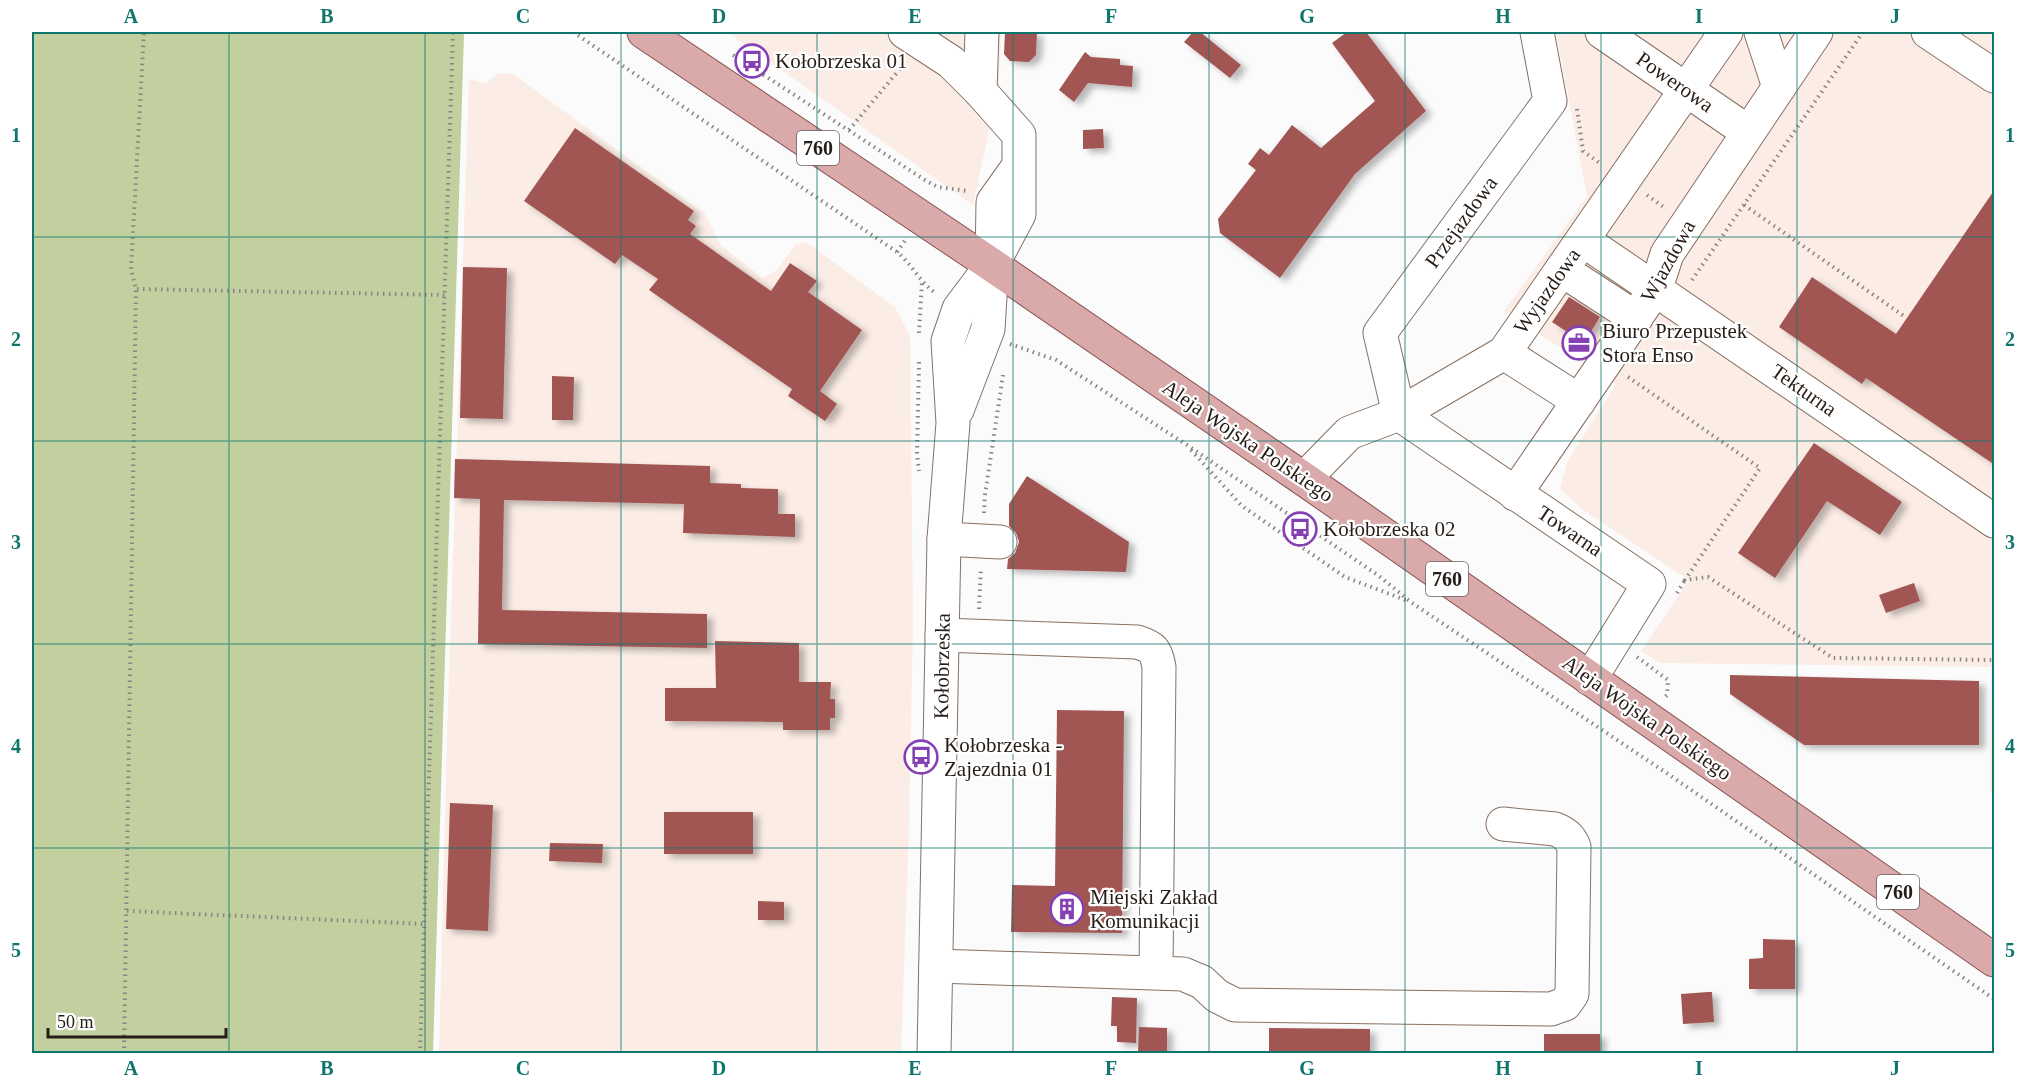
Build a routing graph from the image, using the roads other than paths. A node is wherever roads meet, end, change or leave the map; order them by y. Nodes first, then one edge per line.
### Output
1 (644, 32) edge
2 (982, 32) edge
3 (1537, 32) edge
4 (1602, 32) edge
5 (1726, 32) edge
6 (1761, 32) edge
7 (1816, 32) edge
8 (1928, 32) edge
9 (914, 37) edge
10 (952, 47) edge
11 (1995, 76) edge
12 (1779, 87) junction
13 (1685, 89) junction
14 (980, 91) junction
15 (1748, 132) junction
16 (1018, 167) junction
17 (1583, 240) junction
18 (992, 265) junction
19 (1562, 270) junction
20 (1666, 295) junction
21 (1636, 318) junction
22 (1504, 353) junction
23 (1580, 401) junction
24 (1399, 414) junction
25 (1304, 478) junction
26 (1515, 494) junction
27 (1995, 521) edge
28 (944, 538) junction
29 (991, 541) road end
30 (942, 635) junction
31 (1590, 679) junction
32 (1503, 824) dead end
33 (1995, 960) edge
34 (936, 966) junction
35 (1156, 972) junction
36 (934, 1053) edge

1 - 18 main road, Aleja Wojska Polskiego / 760
2 - 14 street
3 - 24 street, Przejazdowa
4 - 13 street, Powerowa
5 - 13 street, Wyjazdowa
6 - 12 street
7 - 12 street, Wjazdowa
8 - 11 street
9 - 10 street
10 - 14 street
12 - 15 street, Wjazdowa
13 - 15 street, Powerowa
13 - 17 street, Wyjazdowa
14 - 16 street
15 - 20 street, Wjazdowa
16 - 18 street
16 - 18 street, Kołobrzeska
17 - 19 street, Wyjazdowa
17 - 20 street, Tekturna
18 - 25 main road, Aleja Wojska Polskiego / 760
18 - 28 street, Kołobrzeska
19 - 21 street
19 - 22 street, Wyjazdowa
20 - 21 street, Wjazdowa
20 - 27 street, Tekturna
21 - 23 street, Wjazdowa
22 - 23 street
22 - 24 street, Wyjazdowa
23 - 26 street, Wjazdowa
24 - 25 street, Wyjazdowa
24 - 26 street, Towarna
25 - 31 main road, Aleja Wojska Polskiego / 760
26 - 31 street, Towarna
28 - 29 street
28 - 30 street, Kołobrzeska
30 - 34 street, Kołobrzeska
30 - 35 street
31 - 33 main road, Aleja Wojska Polskiego / 760
32 - 35 street
34 - 35 street
34 - 36 street, Kołobrzeska

